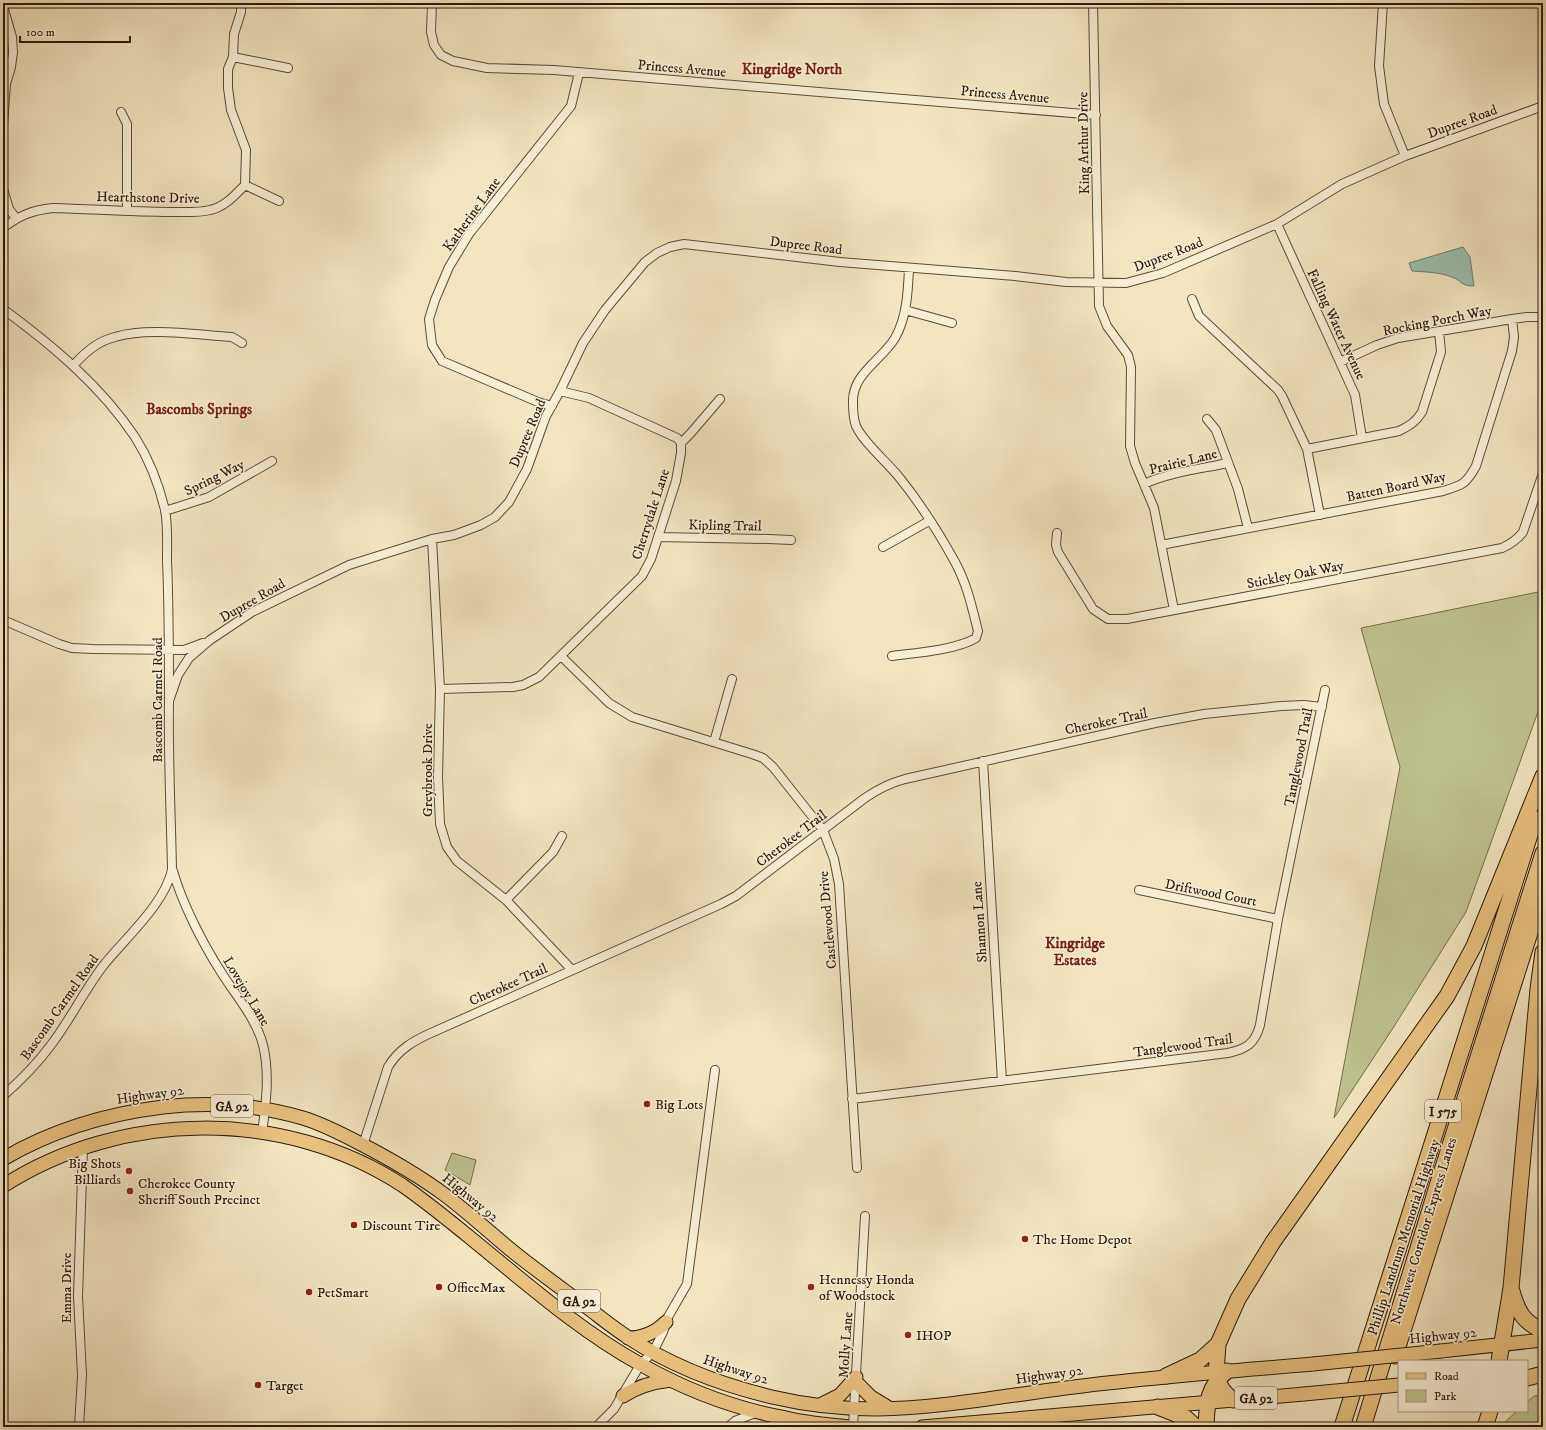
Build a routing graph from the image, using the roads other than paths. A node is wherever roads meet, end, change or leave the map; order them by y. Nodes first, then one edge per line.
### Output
1 (241, 3) edge
2 (432, 3) edge
3 (1093, 3) edge
4 (1382, 3) edge
5 (3, 6) edge
6 (233, 57) junction
7 (288, 68) dead end
8 (579, 73) junction
9 (1543, 106) edge
10 (121, 112) dead end
11 (1096, 115) junction
12 (3, 125) edge
13 (1405, 156) junction
14 (245, 185) junction
15 (3, 188) edge
16 (279, 201) dead end
17 (127, 211) junction
18 (16, 218) junction
19 (1277, 224) junction
20 (3, 228) edge
21 (909, 268) junction
22 (1098, 283) junction
23 (1192, 299) dead end
24 (3, 309) edge
25 (905, 310) junction
26 (1543, 317) edge
27 (1512, 319) junction
28 (952, 323) dead end
29 (1439, 331) junction
30 (242, 343) dead end
31 (1340, 362) junction
32 (73, 366) junction
33 (560, 391) junction
34 (720, 399) dead end
35 (552, 406) junction
36 (1207, 419) dead end
37 (1362, 438) junction
38 (680, 443) junction
39 (1307, 449) junction
40 (272, 461) dead end
41 (1228, 463) junction
42 (1543, 473) edge
43 (1144, 484) junction
44 (165, 511) junction
45 (1320, 515) junction
46 (929, 521) junction
47 (1248, 528) junction
48 (1057, 533) dead end
49 (658, 537) junction
50 (432, 539) junction
51 (791, 540) dead end
52 (1161, 545) junction
53 (883, 547) dead end
54 (1174, 610) junction
55 (3, 620) edge
56 (210, 640) junction
57 (170, 654) junction
58 (561, 656) junction
59 (892, 656) dead end
60 (189, 658) junction
61 (732, 679) dead end
62 (440, 689) junction
63 (1325, 690) dead end
64 (169, 701) junction
65 (1322, 707) junction
66 (714, 742) junction
67 (983, 761) junction
68 (1543, 776) edge
69 (1543, 795) edge
70 (823, 830) junction
71 (562, 836) dead end
72 (1543, 853) edge
73 (172, 870) junction
74 (1139, 890) dead end
75 (1543, 892) edge
76 (506, 900) junction
77 (1278, 919) junction
78 (1543, 952) edge
79 (572, 970) junction
80 (715, 1070) dead end
81 (1002, 1081) junction
82 (3, 1096) edge
83 (852, 1099) junction
84 (265, 1110) junction
85 (262, 1133) junction
86 (363, 1145) junction
87 (83, 1148) junction
88 (6, 1156) edge
89 (856, 1168) dead end
90 (3, 1186) edge
91 (866, 1216) dead end
92 (1511, 1288) junction
93 (666, 1322) junction
94 (1543, 1331) edge
95 (628, 1338) junction
96 (1543, 1340) edge
97 (1218, 1344) junction
98 (1501, 1345) junction
99 (653, 1352) junction
100 (1499, 1360) edge
101 (640, 1365) junction
102 (1543, 1370) edge
103 (1528, 1372) edge
104 (1220, 1374) junction
105 (1543, 1374) edge
106 (1166, 1376) junction
107 (1528, 1378) edge
108 (671, 1380) junction
109 (856, 1380) junction
110 (1398, 1385) edge
111 (623, 1396) junction
112 (1233, 1400) junction
113 (1207, 1402) junction
114 (820, 1405) junction
115 (1158, 1407) junction
116 (854, 1409) junction
117 (891, 1409) junction
118 (757, 1412) junction
119 (1490, 1412) edge
120 (1031, 1418) junction
121 (79, 1427) edge
122 (597, 1427) edge
123 (728, 1427) edge
124 (852, 1427) edge
125 (922, 1427) edge
126 (1017, 1427) edge
127 (1196, 1427) edge
128 (1206, 1427) edge
129 (1342, 1427) edge
130 (1363, 1427) edge
131 (1373, 1427) edge
132 (1485, 1427) edge

1 - 6 street
2 - 8 street, Princess Avenue
3 - 11 street, King Arthur Drive
4 - 13 street
5 - 12 street
6 - 7 street
6 - 14 street
8 - 11 street, Princess Avenue
8 - 35 street, Katherine Lane
9 - 13 street, Dupree Road
10 - 17 street
11 - 22 street, King Arthur Drive
13 - 19 street, Dupree Road
14 - 16 street
14 - 17 street, Hearthstone Drive
15 - 18 street
17 - 18 street, Hearthstone Drive
18 - 20 street, Hearthstone Drive
19 - 22 street, Dupree Road
19 - 31 street, Falling Water Avenue
21 - 22 street, Dupree Road
21 - 25 street
21 - 33 street, Dupree Road
22 - 43 street, King Arthur Drive
23 - 39 street
24 - 32 street, Bascomb Carmel Road
25 - 28 street
25 - 46 street
26 - 27 street, Rocking Porch Way
27 - 29 street, Rocking Porch Way
27 - 45 street, Batten Board Way
29 - 31 street, Rocking Porch Way
29 - 37 street
30 - 32 street
31 - 37 street, Falling Water Avenue
32 - 44 street, Bascomb Carmel Road
33 - 35 street, Dupree Road
33 - 38 street
34 - 38 street
35 - 50 street, Dupree Road
36 - 41 street
37 - 39 street
38 - 49 street, Cherrydale Lane
39 - 45 street
40 - 44 street, Spring Way
41 - 43 street, Prairie Lane
41 - 47 street
42 - 54 street, Stickley Oak Way
43 - 52 street, King Arthur Drive
44 - 57 street, Bascomb Carmel Road
45 - 47 street, Batten Board Way
46 - 53 street
46 - 59 street
47 - 52 street, Batten Board Way
48 - 54 street, Stickley Oak Way
49 - 51 street, Kipling Trail
49 - 58 street, Cherrydale Lane
50 - 56 street, Dupree Road
50 - 62 street, Greybrook Drive
52 - 54 street, King Arthur Drive
55 - 57 street
56 - 57 street, Dupree Road
56 - 60 street, Dupree Road
57 - 60 street
57 - 64 street, Bascomb Carmel Road
58 - 62 street, Cherrydale Lane
58 - 66 street, Castlewood Drive
60 - 64 street, Dupree Road
61 - 66 street
62 - 76 street, Greybrook Drive
63 - 65 street, Tanglewood Trail
64 - 73 street, Bascomb Carmel Road
65 - 67 street, Cherokee Trail
65 - 77 street, Tanglewood Trail
66 - 70 street, Castlewood Drive
67 - 70 street, Cherokee Trail
67 - 81 street, Shannon Lane
68 - 97 highway
69 - 129 highway, Phillip Landrum Memorial Highway / I 575
70 - 79 street, Cherokee Trail
70 - 83 street, Castlewood Drive
71 - 76 street
72 - 130 highway, Northwest Corridor Express Lanes
73 - 82 street, Bascomb Carmel Road
73 - 84 street, Lovejoy Lane
74 - 77 street, Driftwood Court
75 - 131 highway, Phillip Landrum Memorial Highway / I 575
76 - 79 street, Greybrook Drive
77 - 81 street, Tanglewood Trail
78 - 92 highway
79 - 86 street, Cherokee Trail
80 - 93 street
81 - 83 street, Tanglewood Trail
83 - 89 street, Castlewood Drive
84 - 85 street, Lovejoy Lane
84 - 86 main road, Highway 92 / GA 92
84 - 88 main road, Highway 92 / GA 92
85 - 87 main road, GA 92
85 - 101 main road, GA 92
86 - 95 main road, Highway 92 / GA 92
87 - 90 main road, GA 92
87 - 121 street, Emma Drive
91 - 109 street, Molly Lane
92 - 94 highway
92 - 98 highway
93 - 95 main road
93 - 99 street
95 - 99 main road, Highway 92 / GA 92
96 - 98 main road, Highway 92 / GA 92
97 - 104 highway
97 - 106 highway
98 - 100 highway
98 - 104 main road, Highway 92 / GA 92, bridge
99 - 101 street
99 - 114 main road, Highway 92 / GA 92
101 - 108 main road, GA 92
101 - 111 street
102 - 103 main road
104 - 106 main road, Highway 92 / GA 92
104 - 112 highway
104 - 113 highway
105 - 107 highway
106 - 117 main road, Highway 92 / GA 92
108 - 111 main road
108 - 118 main road, GA 92
109 - 114 main road
109 - 116 street, Molly Lane
109 - 117 main road
110 - 112 main road, GA 92, bridge
111 - 122 street
112 - 113 main road, GA 92
113 - 115 main road, GA 92
113 - 128 highway
114 - 116 main road, Highway 92 / GA 92
115 - 120 main road, GA 92
115 - 127 highway
116 - 117 main road, Highway 92 / GA 92
116 - 124 street, Molly Lane
118 - 123 street
118 - 124 main road, GA 92
119 - 132 highway
120 - 125 main road, GA 92
120 - 126 main road

